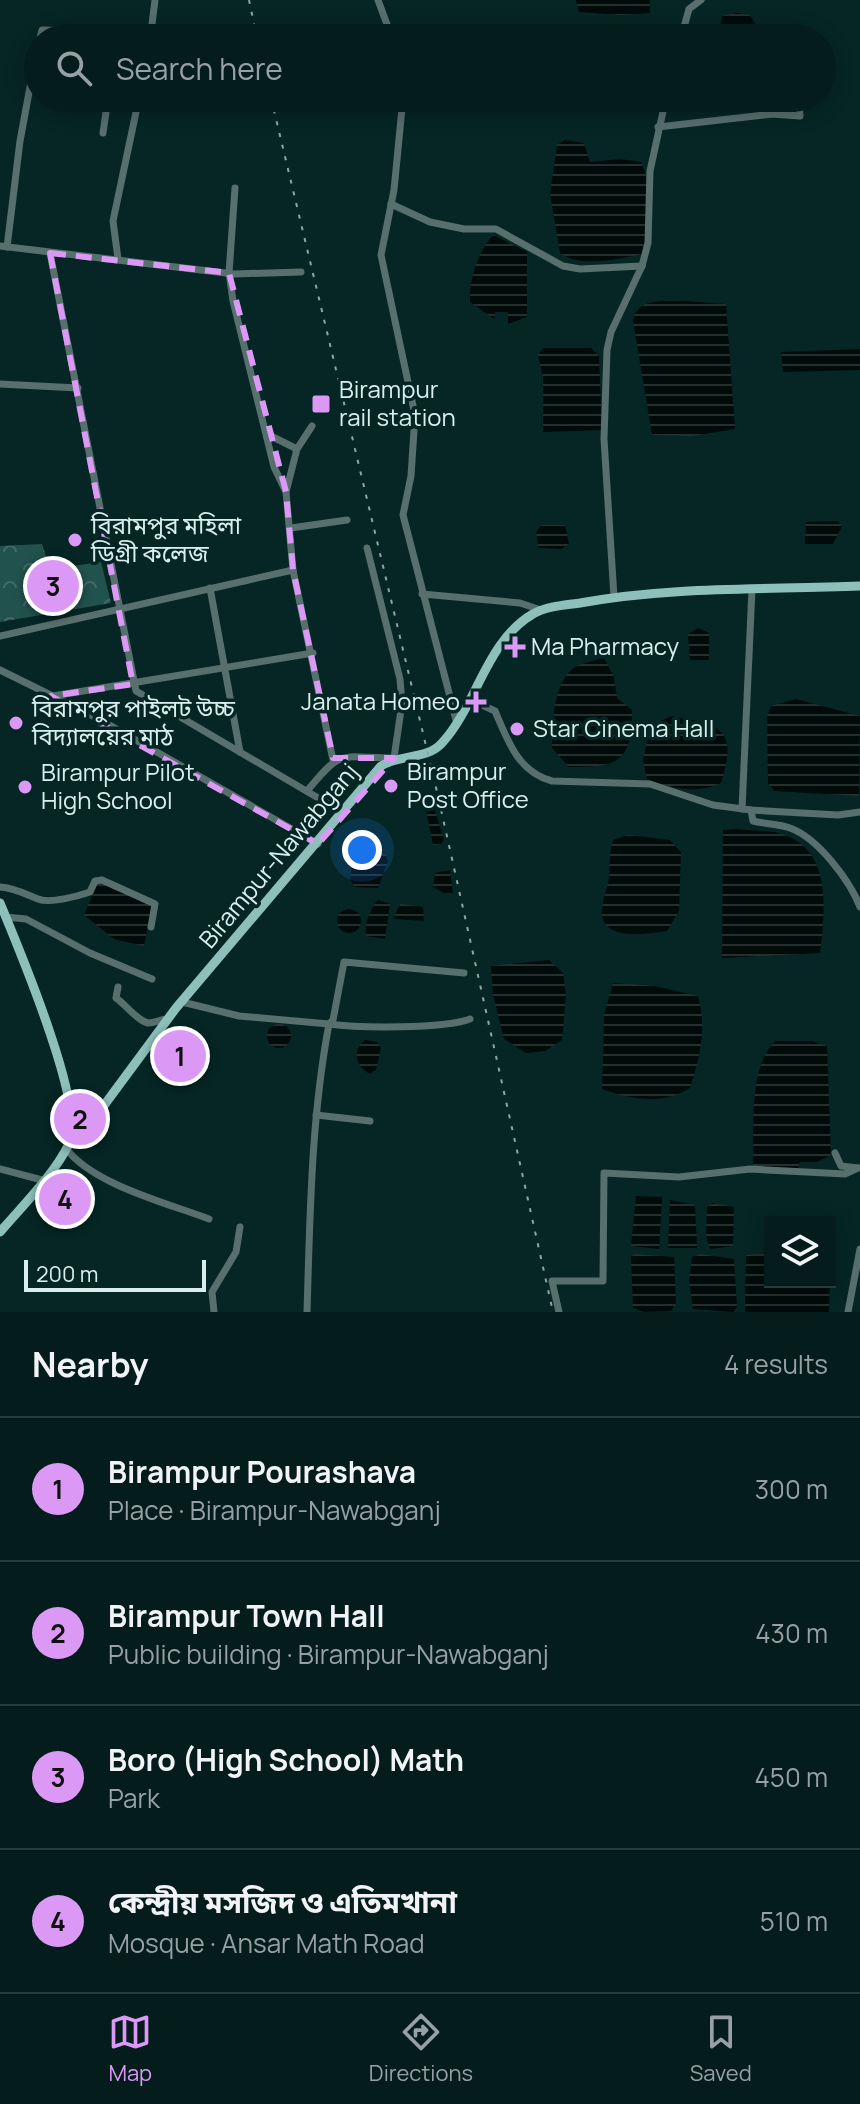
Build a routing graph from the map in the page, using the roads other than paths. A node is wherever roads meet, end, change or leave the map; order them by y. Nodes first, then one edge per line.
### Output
1 (155, 0) edge
2 (378, 0) edge
3 (701, 0) edge
4 (152, 24) edge
5 (387, 24) edge
6 (685, 24) edge
7 (25, 112) edge
8 (106, 112) edge
9 (136, 112) edge
10 (401, 112) edge
11 (662, 112) edge
12 (800, 112) edge
13 (658, 127) junction
14 (103, 133) dead end
15 (235, 188) dead end
16 (391, 204) junction
17 (3, 246) edge
18 (50, 253) junction
19 (118, 259) junction
20 (642, 266) junction
21 (301, 272) dead end
22 (229, 273) junction
23 (0, 384) edge
24 (78, 388) junction
25 (312, 426) dead end
26 (267, 434) junction
27 (297, 449) junction
28 (286, 492) junction
29 (347, 520) dead end
30 (291, 528) junction
31 (367, 548) dead end
32 (293, 570) junction
33 (860, 586) edge
34 (210, 588) junction
35 (752, 589) junction
36 (422, 594) junction
37 (614, 597) junction
38 (122, 609) junction
39 (541, 610) junction
40 (0, 636) edge
41 (313, 653) junction
42 (225, 668) junction
43 (0, 670) edge
44 (133, 684) junction
45 (51, 696) junction
46 (469, 699) junction
47 (456, 720) junction
48 (240, 752) junction
49 (394, 758) junction
50 (333, 760) junction
51 (307, 791) junction
52 (746, 810) junction
53 (342, 812) junction
54 (860, 812) edge
55 (318, 844) junction
56 (0, 887) edge
57 (0, 903) edge
58 (860, 907) edge
59 (5, 917) junction
60 (151, 927) dead end
61 (464, 973) dead end
62 (152, 979) dead end
63 (118, 987) dead end
64 (182, 1002) junction
65 (168, 1019) junction
66 (470, 1019) dead end
67 (329, 1024) junction
68 (316, 1115) junction
69 (370, 1121) dead end
70 (68, 1145) junction
71 (835, 1153) dead end
72 (859, 1168) edge
73 (0, 1169) edge
74 (42, 1180) junction
75 (209, 1219) dead end
76 (240, 1227) dead end
77 (0, 1232) edge
78 (860, 1249) edge
79 (214, 1312) edge
80 (307, 1312) edge
81 (559, 1312) edge
82 (848, 1312) edge

1 - 4 street
2 - 5 street
3 - 6 street
7 - 17 street
8 - 14 street
9 - 19 street
10 - 16 street
11 - 13 street
12 - 13 street
13 - 20 street
15 - 22 street
16 - 20 street
16 - 36 street
17 - 18 street
18 - 19 street
18 - 24 street
19 - 22 street
20 - 37 street
21 - 22 street
22 - 26 street
23 - 24 street
24 - 38 street
25 - 27 street
26 - 27 street
26 - 28 street
27 - 28 street
28 - 30 street
29 - 30 street
30 - 32 street
31 - 49 street
32 - 34 street
32 - 41 street
33 - 35 main road, Birampur-Nawabganj
34 - 38 street
34 - 42 street
35 - 37 main road, Birampur-Nawabganj
35 - 52 street
36 - 39 street
36 - 47 street
37 - 39 main road, Birampur-Nawabganj
38 - 40 street
38 - 44 street
39 - 46 main road, Birampur-Nawabganj
41 - 42 street
41 - 50 street
42 - 44 street
42 - 48 street
43 - 45 street
44 - 45 street
44 - 48 street
45 - 55 street
46 - 47 main road, Birampur-Nawabganj
46 - 52 street
47 - 49 main road, Birampur-Nawabganj
48 - 51 street
49 - 50 street
49 - 53 main road, Birampur-Nawabganj
50 - 51 street
51 - 53 street
52 - 54 street
52 - 58 street
53 - 55 main road, Birampur-Nawabganj
55 - 64 main road, Birampur-Nawabganj
56 - 60 street
57 - 59 main road
59 - 62 street
59 - 70 main road
61 - 67 street
63 - 65 street
64 - 65 main road, Birampur-Nawabganj
64 - 67 street
65 - 70 main road, Birampur-Nawabganj
66 - 67 street
67 - 68 street
68 - 69 street
68 - 80 street
70 - 74 main road, Birampur-Nawabganj
70 - 75 street
71 - 72 street
72 - 81 street
73 - 74 street
74 - 77 main road, Birampur-Nawabganj
76 - 79 street
78 - 82 street

